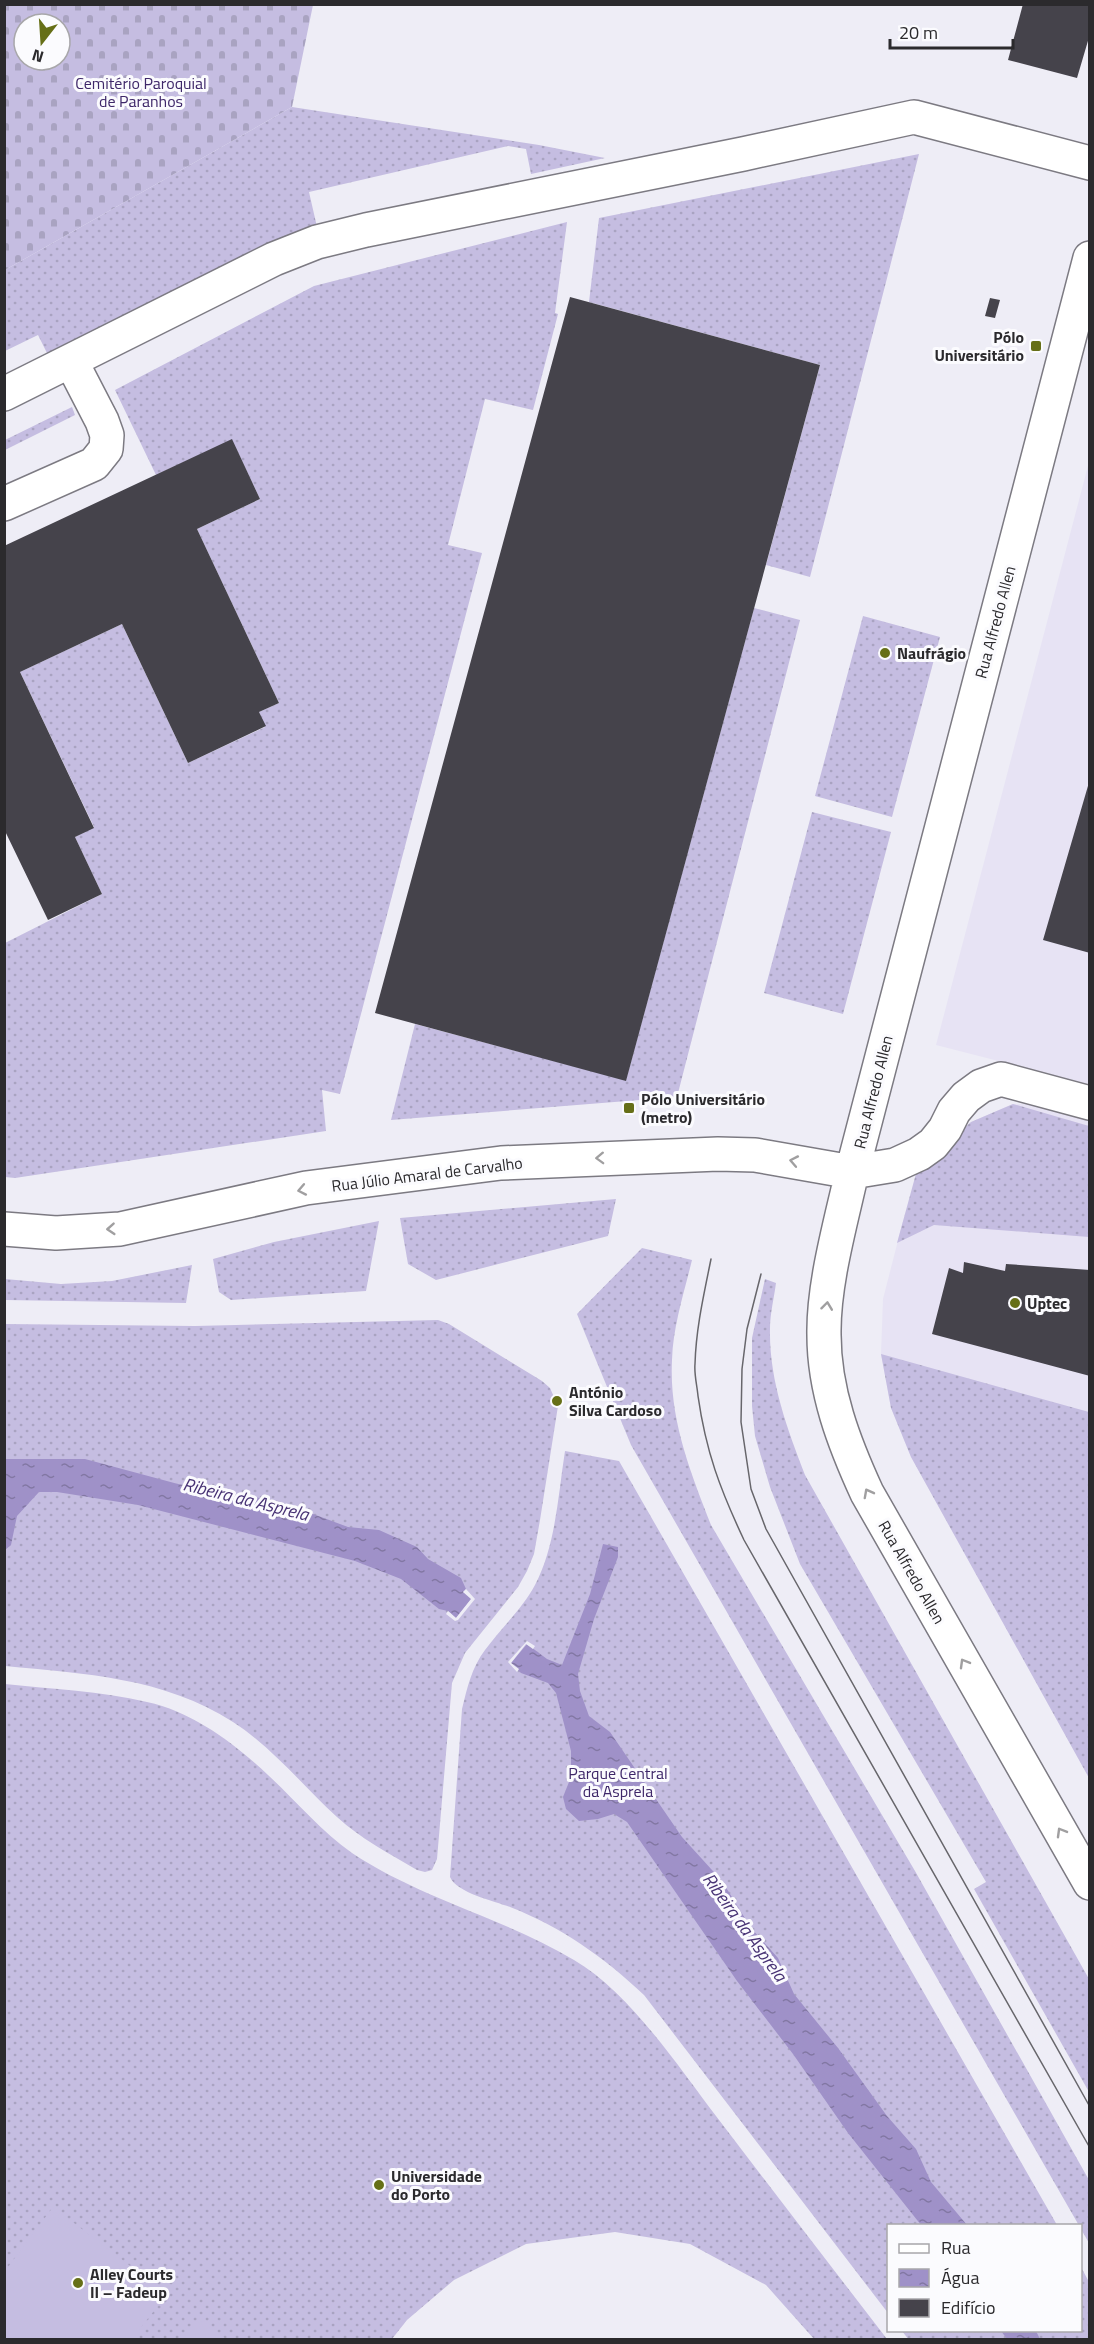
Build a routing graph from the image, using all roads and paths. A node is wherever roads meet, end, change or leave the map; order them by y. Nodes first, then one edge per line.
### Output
1 (1089, 164) edge
2 (1089, 258) edge
3 (71, 361) junction
4 (4, 394) edge
5 (4, 504) edge
6 (1089, 1103) edge
7 (852, 1172) junction
8 (4, 1229) edge
9 (1089, 1883) edge

1 - 3 street
2 - 7 street, Rua Alfredo Allen
3 - 4 street
3 - 5 street
6 - 7 street, Rua Júlio Amaral de Carvalho
7 -> 8 street, Rua Júlio Amaral de Carvalho
9 -> 7 street, Rua Alfredo Allen

